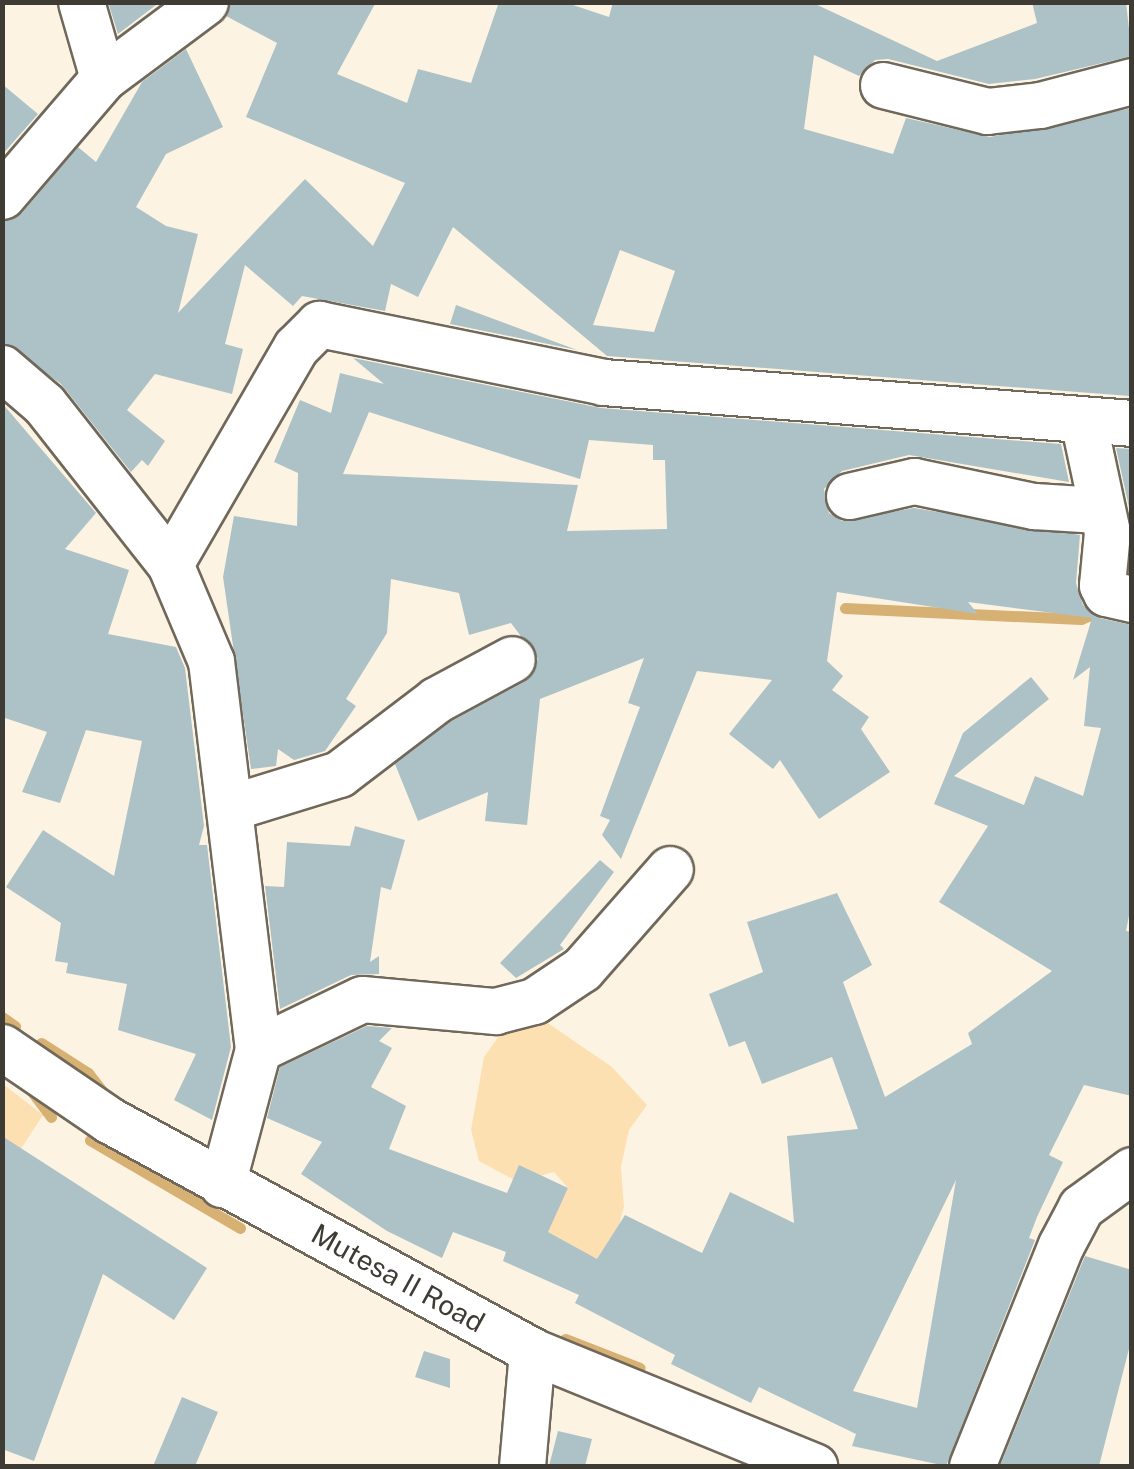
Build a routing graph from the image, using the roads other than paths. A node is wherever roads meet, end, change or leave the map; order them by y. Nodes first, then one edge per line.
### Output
1 (81, 2) edge
2 (205, 2) edge
3 (103, 78) junction
4 (1132, 82) edge
5 (883, 85) dead end
6 (2, 196) edge
7 (2, 368) edge
8 (1082, 420) junction
9 (1132, 423) edge
10 (849, 496) dead end
11 (1098, 510) junction
12 (170, 564) junction
13 (1132, 598) edge
14 (512, 659) dead end
15 (232, 807) junction
16 (670, 870) dead end
17 (2, 1047) edge
18 (258, 1049) junction
19 (1132, 1170) edge
20 (222, 1184) junction
21 (532, 1351) junction
22 (522, 1466) edge
23 (814, 1466) edge
24 (972, 1466) edge

1 - 3 street
2 - 3 street
3 - 6 street
4 - 5 street
7 - 12 street
8 - 9 street
8 - 11 street
8 - 12 street
10 - 11 street
11 - 13 street
12 - 15 street
14 - 15 street
15 - 18 street
16 - 18 street
17 - 20 street, Mutesa II Road
18 - 20 street
19 - 24 street
20 - 21 street, Mutesa II Road
21 - 22 street
21 - 23 street, Mutesa II Road

